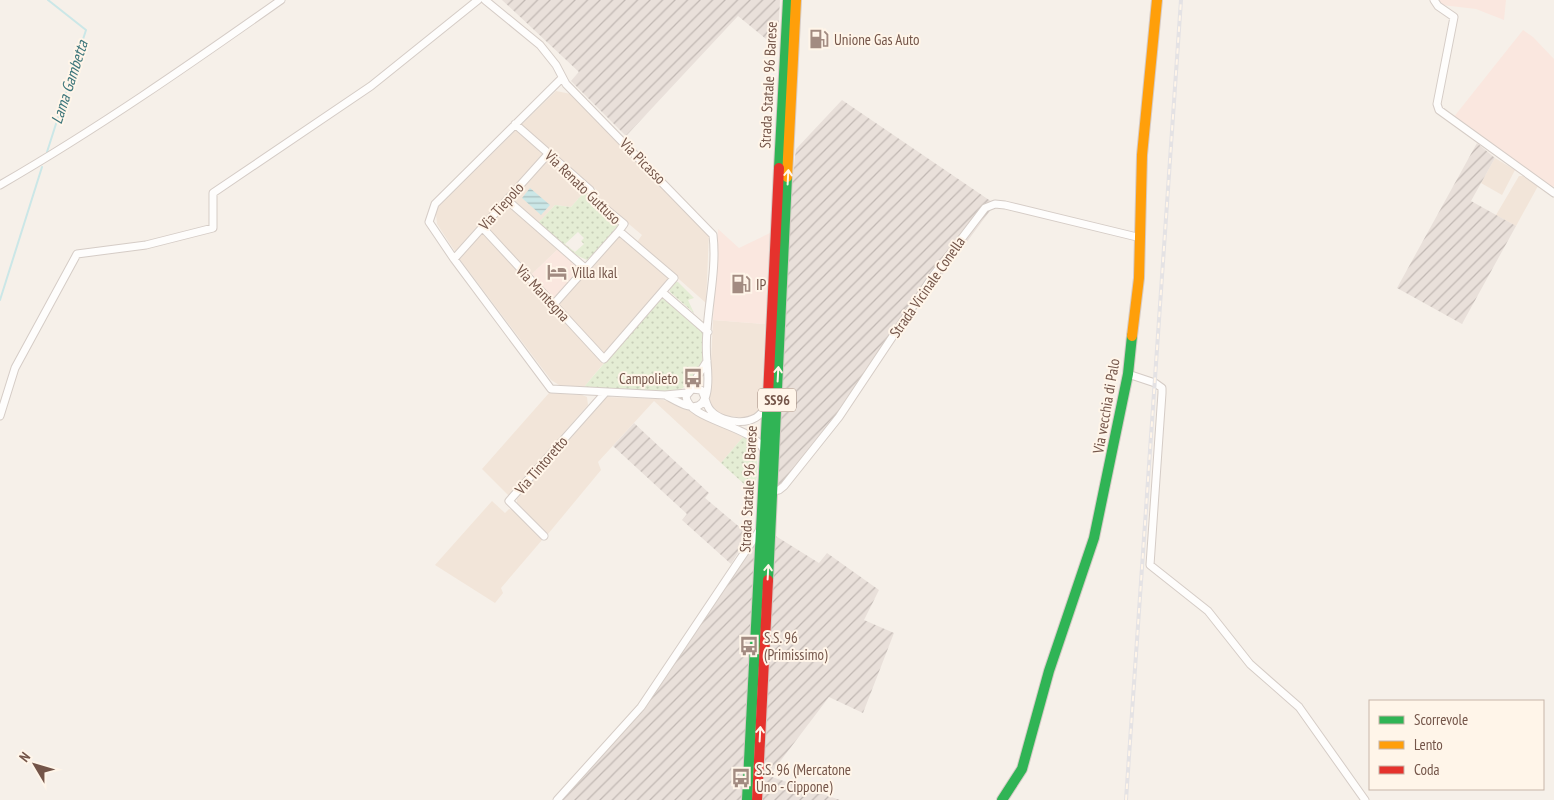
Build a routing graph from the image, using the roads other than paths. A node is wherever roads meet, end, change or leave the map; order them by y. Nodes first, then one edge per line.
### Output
1 (281, 0) edge
2 (478, 0) edge
3 (485, 0) edge
4 (788, 0) edge
5 (796, 0) edge
6 (1157, 0) edge
7 (1434, 0) edge
8 (562, 78) junction
9 (515, 124) junction
10 (549, 153) junction
11 (0, 185) edge
12 (1554, 194) edge
13 (507, 200) junction
14 (482, 228) junction
15 (619, 231) junction
16 (1141, 238) junction
17 (454, 259) junction
18 (586, 269) junction
19 (662, 292) junction
20 (554, 304) junction
21 (708, 332) junction
22 (707, 360) junction
23 (1128, 374) junction
24 (688, 392) junction
25 (605, 393) junction
26 (665, 395) junction
27 (704, 398) junction
28 (768, 399) junction
29 (691, 406) junction
30 (0, 416) edge
31 (766, 459) junction
32 (772, 491) junction
33 (761, 527) junction
34 (544, 536) dead end
35 (557, 800) edge
36 (747, 800) edge
37 (757, 800) edge
38 (1002, 800) edge
39 (1365, 800) edge

1 - 11 street
2 - 30 street
3 - 8 street, Via Picasso
4 - 28 main road, Strada Statale 96 Barese / SS96
32 -> 5 main road, Strada Statale 96 Barese / SS96
6 - 16 main road, Via vecchia di Palo
7 - 12 street
8 - 9 street
8 - 21 street, Via Picasso
9 - 10 street, Via Renato Guttuso
9 - 17 street
10 - 13 street, Via Tiepolo
10 - 15 street, Via Renato Guttuso
13 - 14 street, Via Tiepolo
13 - 18 street
14 - 17 street, Via Tiepolo
14 - 20 street, Via Mantegna
15 - 18 street
15 - 19 street, Via Renato Guttuso
16 - 23 main road, Via vecchia di Palo
16 - 32 street, Strada Vicinale Conella
17 - 25 street
18 - 20 street
19 - 20 street, Via Mantegna
19 - 21 street
21 - 22 street, Via Picasso
22 - 24 street
22 - 27 street, Via Picasso
23 - 38 main road, Via vecchia di Palo
23 - 39 street
24 - 26 street
24 - 27 street
24 - 29 street
25 - 26 street
25 - 34 street, Via Tintoretto
26 - 29 street
27 - 28 street
27 - 29 street
28 - 31 main road, Strada Statale 96 Barese / SS96
29 - 31 street
31 - 33 main road, Strada Statale 96 Barese / SS96
37 -> 32 main road, Strada Statale 96 Barese / SS96
33 - 35 street
33 - 36 main road, Strada Statale 96 Barese / SS96

